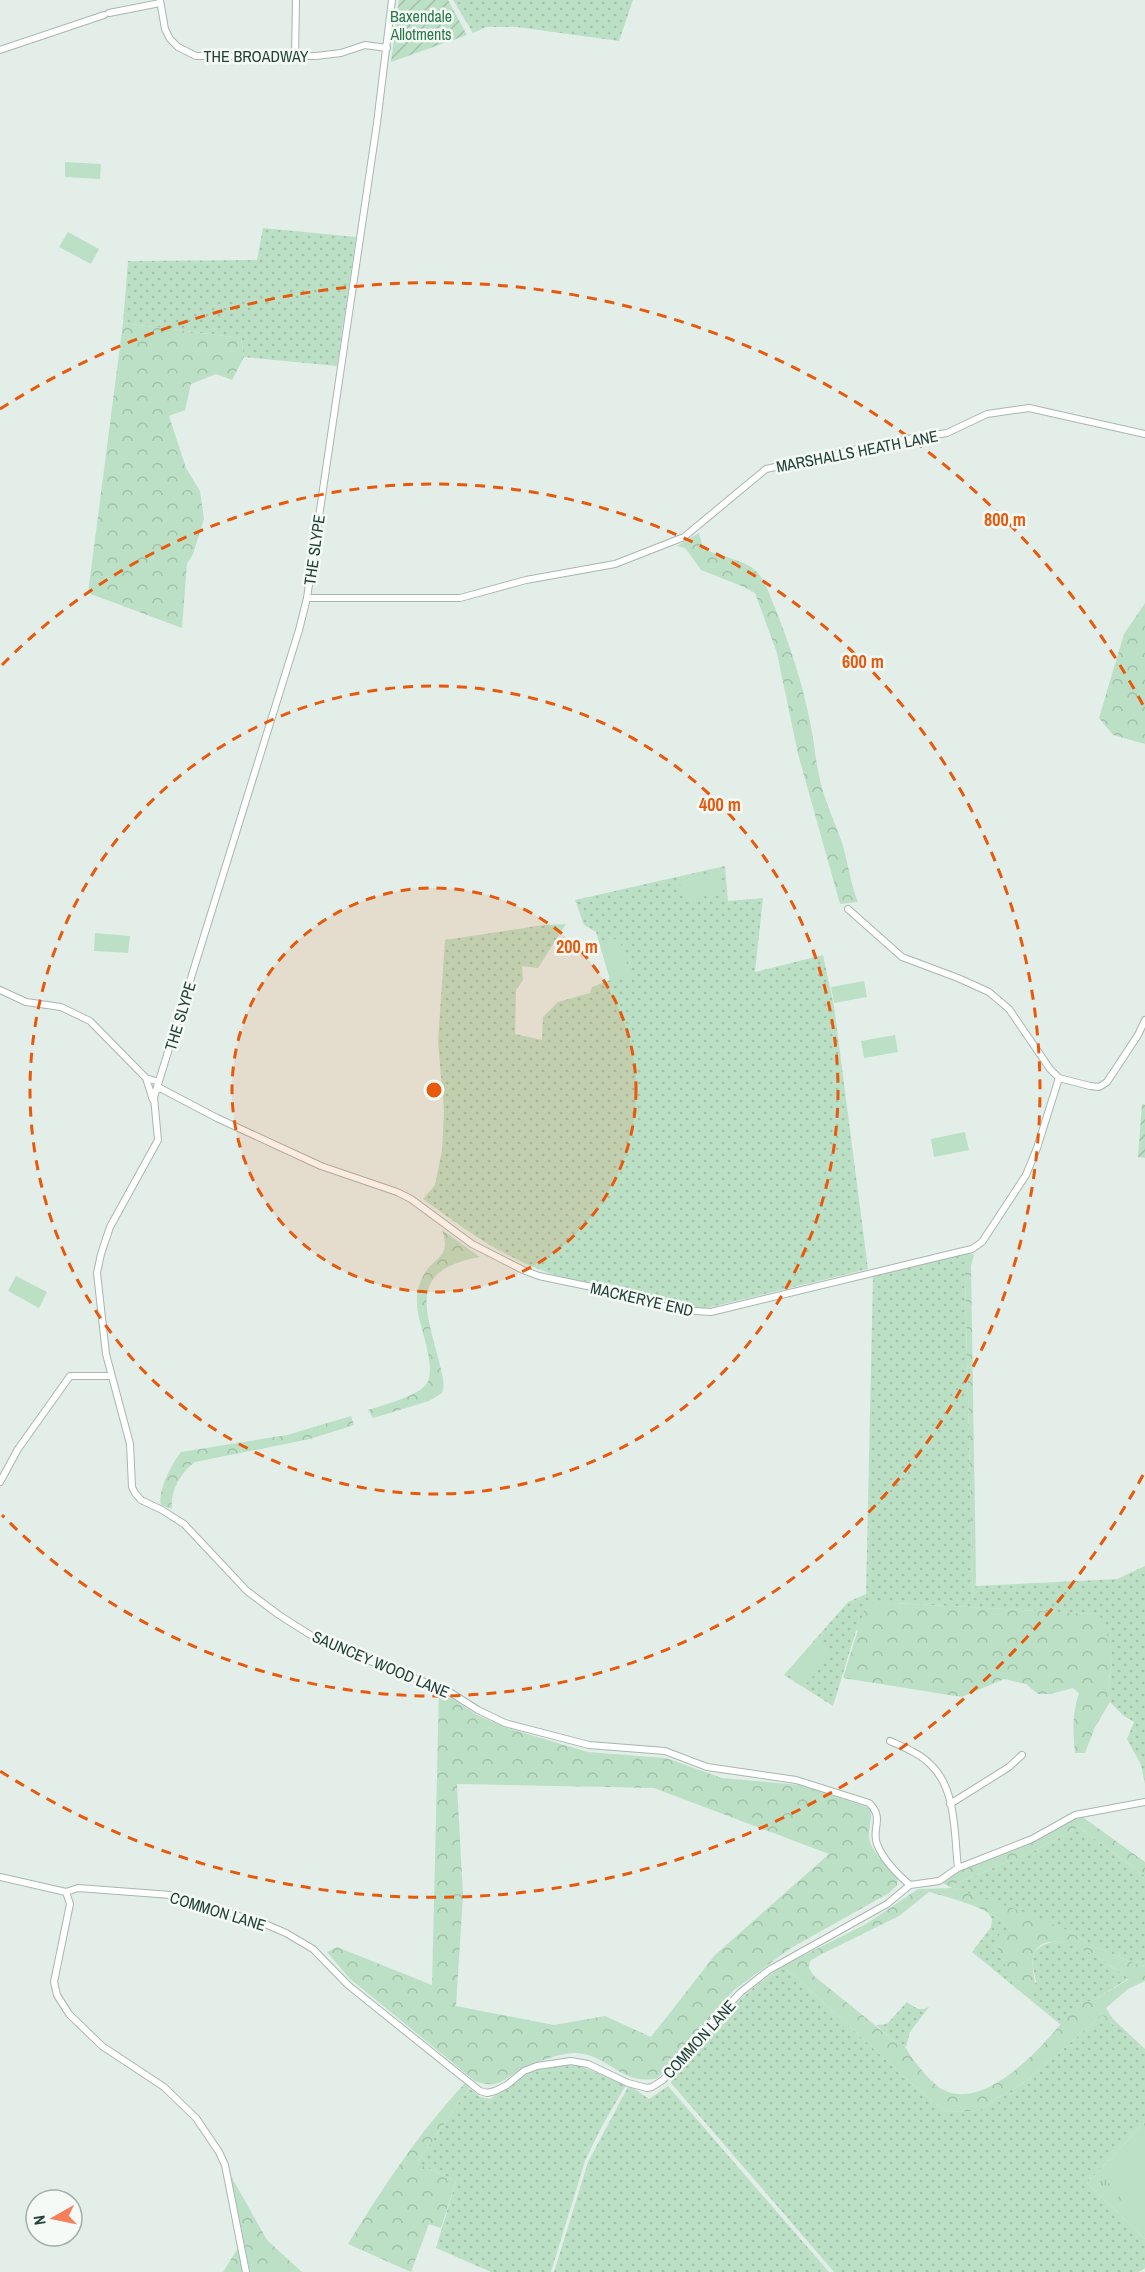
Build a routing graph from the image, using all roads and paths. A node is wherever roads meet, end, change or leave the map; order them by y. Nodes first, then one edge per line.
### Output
1 (296, 0) edge
2 (392, 0) edge
3 (160, 1) edge
4 (387, 48) junction
5 (0, 50) edge
6 (295, 57) junction
7 (1145, 434) edge
8 (307, 598) junction
9 (848, 909) dead end
10 (0, 990) edge
11 (1145, 1020) edge
12 (147, 1078) junction
13 (1059, 1078) junction
14 (159, 1084) junction
15 (154, 1100) junction
16 (110, 1376) junction
17 (0, 1482) edge
18 (890, 1741) dead end
19 (1022, 1755) dead end
20 (1145, 1802) edge
21 (950, 1804) junction
22 (958, 1868) junction
23 (0, 1877) edge
24 (910, 1885) junction
25 (66, 1892) junction
26 (246, 2272) edge

1 - 6 street
2 - 4 street, THE SLYPE
3 - 5 street
3 - 6 street, THE BROADWAY
4 - 6 street, THE BROADWAY
4 - 8 street, THE SLYPE
7 - 8 street, MARSHALLS HEATH LANE
8 - 14 street, THE SLYPE
9 - 13 street
10 - 12 street
11 - 13 street
12 - 14 street, MACKERYE END
12 - 15 street, SAUNCEY WOOD LANE
13 - 14 street, MACKERYE END
14 - 15 street, SAUNCEY WOOD LANE
15 - 16 street, SAUNCEY WOOD LANE
16 - 17 street
16 - 24 street, SAUNCEY WOOD LANE
18 - 21 street
19 - 21 street
20 - 22 street
21 - 22 street
22 - 24 street
23 - 25 street
24 - 25 street, COMMON LANE
25 - 26 street

